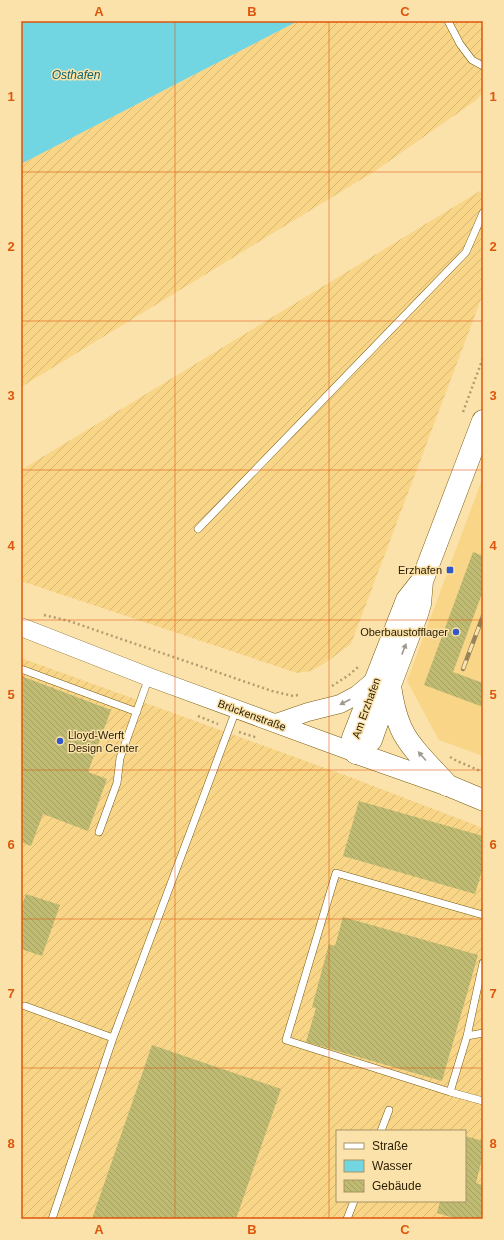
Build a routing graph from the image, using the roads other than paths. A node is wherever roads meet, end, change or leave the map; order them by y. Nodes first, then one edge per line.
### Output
1 (448, 21) edge
2 (483, 66) edge
3 (483, 213) edge
4 (483, 421) edge
5 (198, 529) dead end
6 (21, 627) edge
7 (21, 670) edge
8 (149, 677) junction
9 (383, 682) junction
10 (236, 710) junction
11 (137, 712) junction
12 (276, 723) junction
13 (356, 753) junction
14 (447, 785) junction
15 (483, 800) edge
16 (99, 832) dead end
17 (483, 915) edge
18 (483, 963) edge
19 (25, 1006) dead end
20 (483, 1033) edge
21 (467, 1036) junction
22 (113, 1038) junction
23 (450, 1092) junction
24 (483, 1101) edge
25 (389, 1110) dead end
26 (381, 1130) edge
27 (354, 1202) edge
28 (52, 1219) edge
29 (347, 1219) edge

1 - 2 lane
3 - 5 lane
4 - 9 main road, Am Erzhafen
6 - 8 street, Brückenstraße
7 - 11 lane
8 - 10 street, Brückenstraße
8 - 11 lane
9 -> 12 street
9 - 13 main road, Am Erzhafen
14 -> 9 main road
10 - 12 street, Brückenstraße
10 - 22 lane
11 - 16 lane
12 - 13 street, Brückenstraße
13 - 14 main road, Brückenstraße
14 - 15 main road, Brückenstraße
17 - 23 lane
18 - 21 lane
19 - 22 lane
20 - 21 lane
21 - 23 lane
22 - 28 lane
23 - 24 lane
25 - 26 lane
27 - 29 lane

